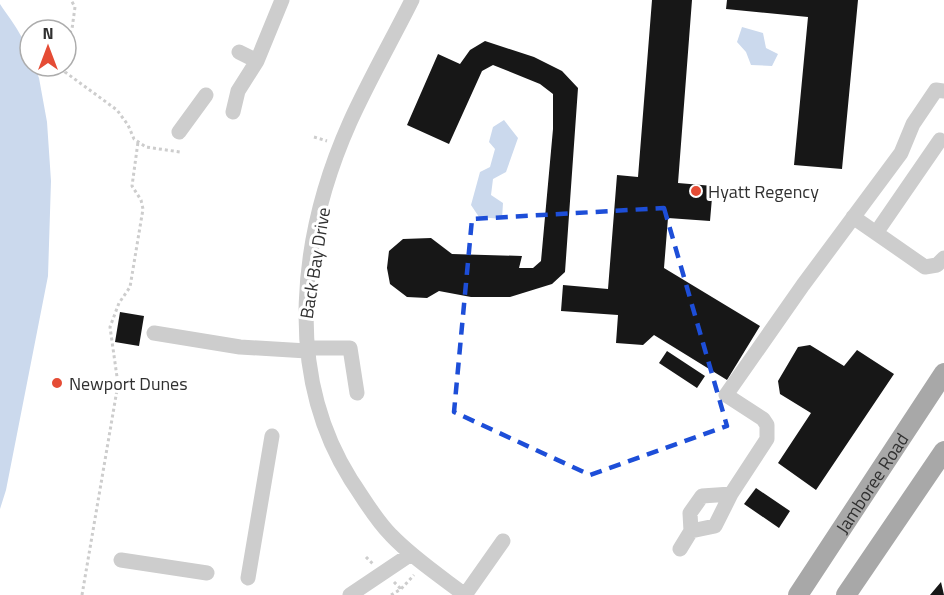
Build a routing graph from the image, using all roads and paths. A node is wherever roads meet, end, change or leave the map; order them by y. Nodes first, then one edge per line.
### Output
1 (71, 0) edge
2 (282, 0) edge
3 (412, 0) edge
4 (74, 18) edge
5 (239, 52) dead end
6 (257, 61) junction
7 (73, 78) edge
8 (944, 91) edge
9 (206, 95) dead end
10 (233, 112) dead end
11 (179, 132) dead end
12 (940, 140) dead end
13 (138, 142) junction
14 (180, 152) dead end
15 (854, 217) junction
16 (876, 233) junction
17 (944, 258) edge
18 (154, 333) dead end
19 (306, 349) junction
20 (943, 374) edge
21 (357, 393) dead end
22 (272, 436) dead end
23 (944, 451) edge
24 (731, 494) junction
25 (691, 525) junction
26 (503, 541) dead end
27 (680, 549) dead end
28 (411, 554) junction
29 (121, 560) dead end
30 (207, 573) dead end
31 (248, 578) dead end
32 (401, 589) dead end
33 (82, 595) edge
34 (350, 595) edge
35 (391, 595) edge
36 (465, 595) edge
37 (798, 595) edge
38 (846, 595) edge

1 - 4 path
2 - 6 street
3 - 19 street, Back Bay Drive
5 - 6 street
6 - 10 street
7 - 13 path
8 - 15 street
9 - 11 street
12 - 16 street
13 - 14 path
13 - 33 path
15 - 16 street
15 - 24 street
16 - 17 street
18 - 19 street
19 - 21 street
19 - 28 street, Back Bay Drive
20 - 37 main road, Jamboree Road
22 - 31 street
23 - 38 main road
24 - 25 street
24 - 25 street
25 - 27 street
26 - 36 street
28 - 34 street
28 - 36 street, Back Bay Drive
29 - 30 street
32 - 35 path

